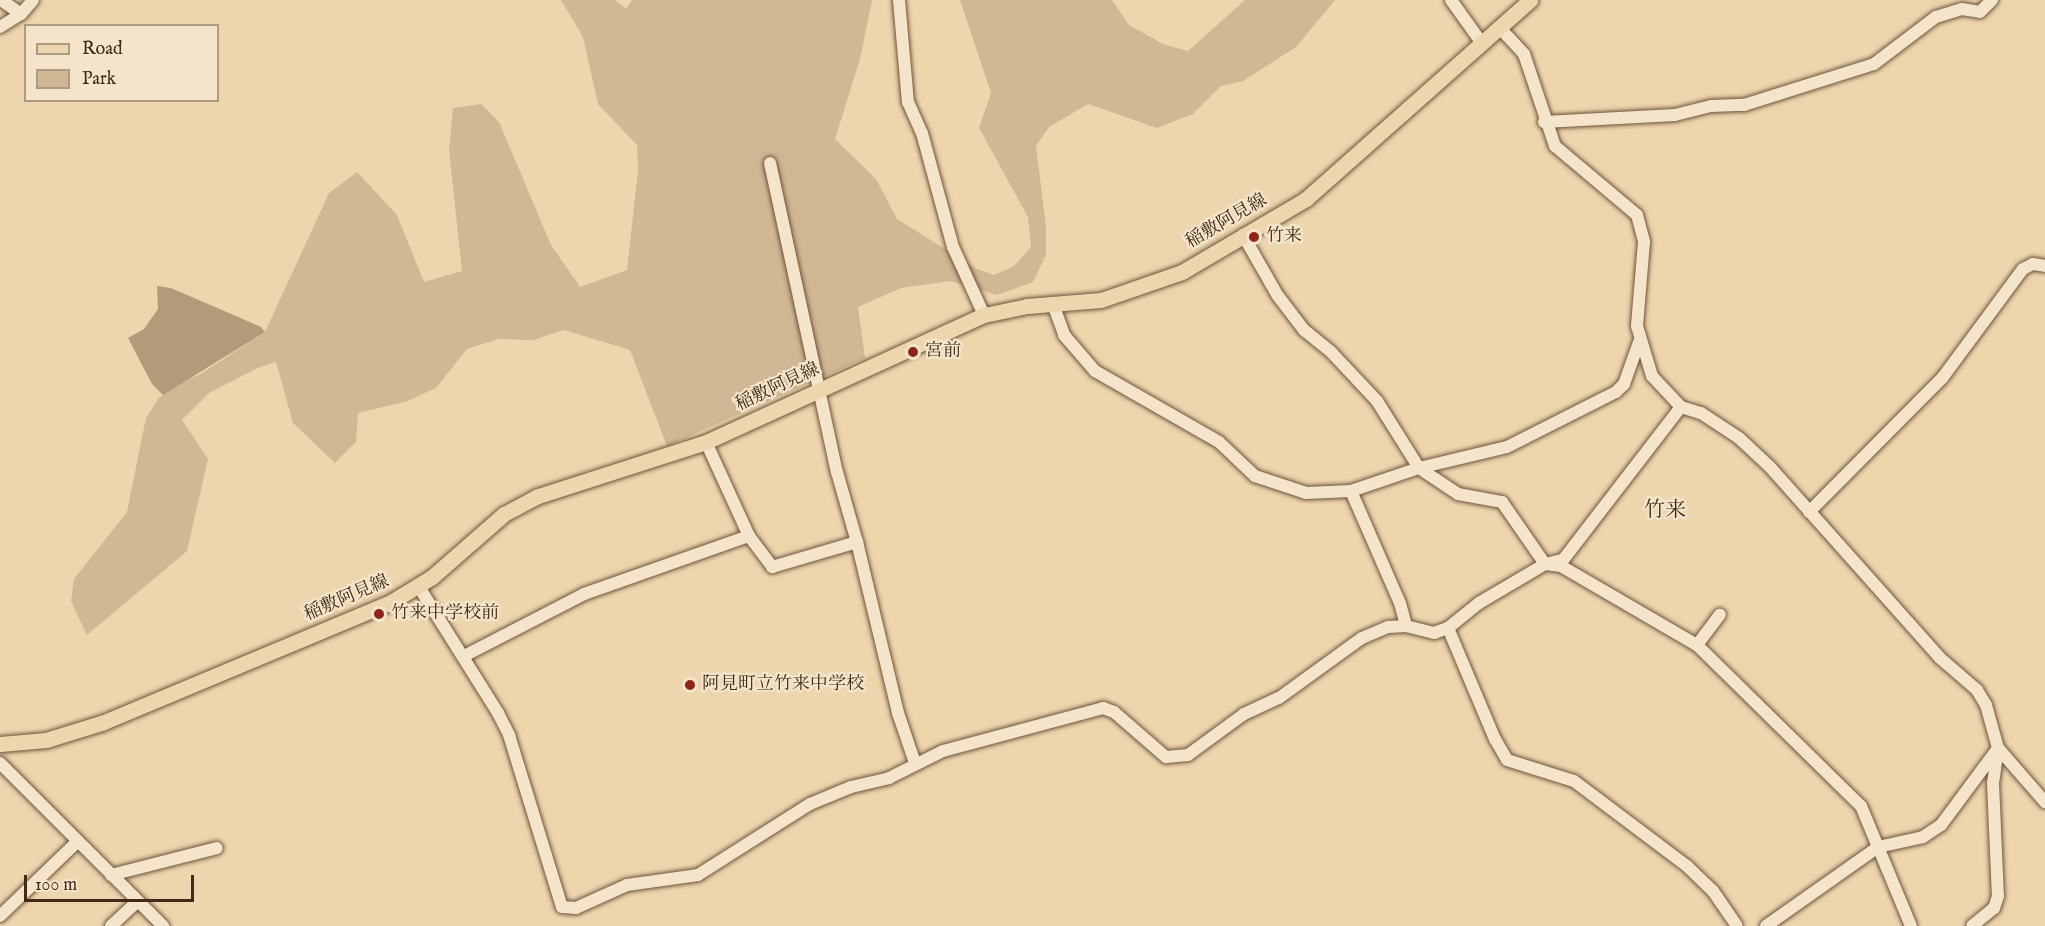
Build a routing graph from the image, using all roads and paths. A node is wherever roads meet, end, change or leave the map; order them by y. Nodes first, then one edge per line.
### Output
1 (0, 0) edge
2 (33, 0) edge
3 (899, 0) edge
4 (1451, 0) edge
5 (1530, 0) edge
6 (1992, 0) edge
7 (21, 14) junction
8 (0, 27) edge
9 (1499, 27) junction
10 (1481, 42) junction
11 (1544, 122) junction
12 (770, 163) dead end
13 (1243, 235) junction
14 (2045, 266) edge
15 (1053, 304) junction
16 (984, 315) junction
17 (1639, 341) junction
18 (821, 389) junction
19 (1681, 407) junction
20 (706, 442) junction
21 (1419, 468) junction
22 (1351, 491) junction
23 (1809, 512) junction
24 (749, 536) junction
25 (857, 542) junction
26 (1545, 564) junction
27 (419, 587) junction
28 (1720, 615) dead end
29 (1406, 626) junction
30 (1448, 628) junction
31 (1697, 645) junction
32 (464, 656) junction
33 (0, 744) edge
34 (1998, 748) junction
35 (915, 762) junction
36 (0, 763) edge
37 (2045, 802) edge
38 (77, 842) junction
39 (1878, 847) junction
40 (217, 848) dead end
41 (111, 875) junction
42 (138, 902) junction
43 (0, 916) edge
44 (111, 926) edge
45 (163, 926) edge
46 (1737, 926) edge
47 (1766, 926) edge
48 (1911, 926) edge
49 (1972, 926) edge

1 - 7 street
2 - 7 street
3 - 16 street
4 - 10 street
5 - 9 main road, 稲敷阿見線
6 - 11 street
7 - 8 street
9 - 10 main road, 稲敷阿見線
9 - 11 street
10 - 13 main road, 稲敷阿見線
11 - 17 street
12 - 18 street
13 - 15 main road, 稲敷阿見線
13 - 21 street
14 - 23 street
15 - 16 main road, 稲敷阿見線
15 - 22 street
16 - 18 main road, 稲敷阿見線
17 - 19 street
17 - 21 street
18 - 20 main road, 稲敷阿見線
18 - 25 street
19 - 23 street
19 - 26 street
20 - 24 street
20 - 27 main road, 稲敷阿見線
21 - 22 street
21 - 26 street
22 - 29 street
23 - 34 street
24 - 25 street
24 - 32 street
25 - 35 street
26 - 30 street
26 - 31 street
27 - 32 street
27 - 33 main road, 稲敷阿見線
28 - 31 street
29 - 30 street
29 - 35 street
30 - 46 street
31 - 39 street
32 - 35 street
34 - 37 street
34 - 39 street
34 - 49 street
36 - 38 street
38 - 41 street
38 - 43 street
39 - 47 street
39 - 48 street
40 - 41 street
41 - 42 street
42 - 44 street
42 - 45 street

